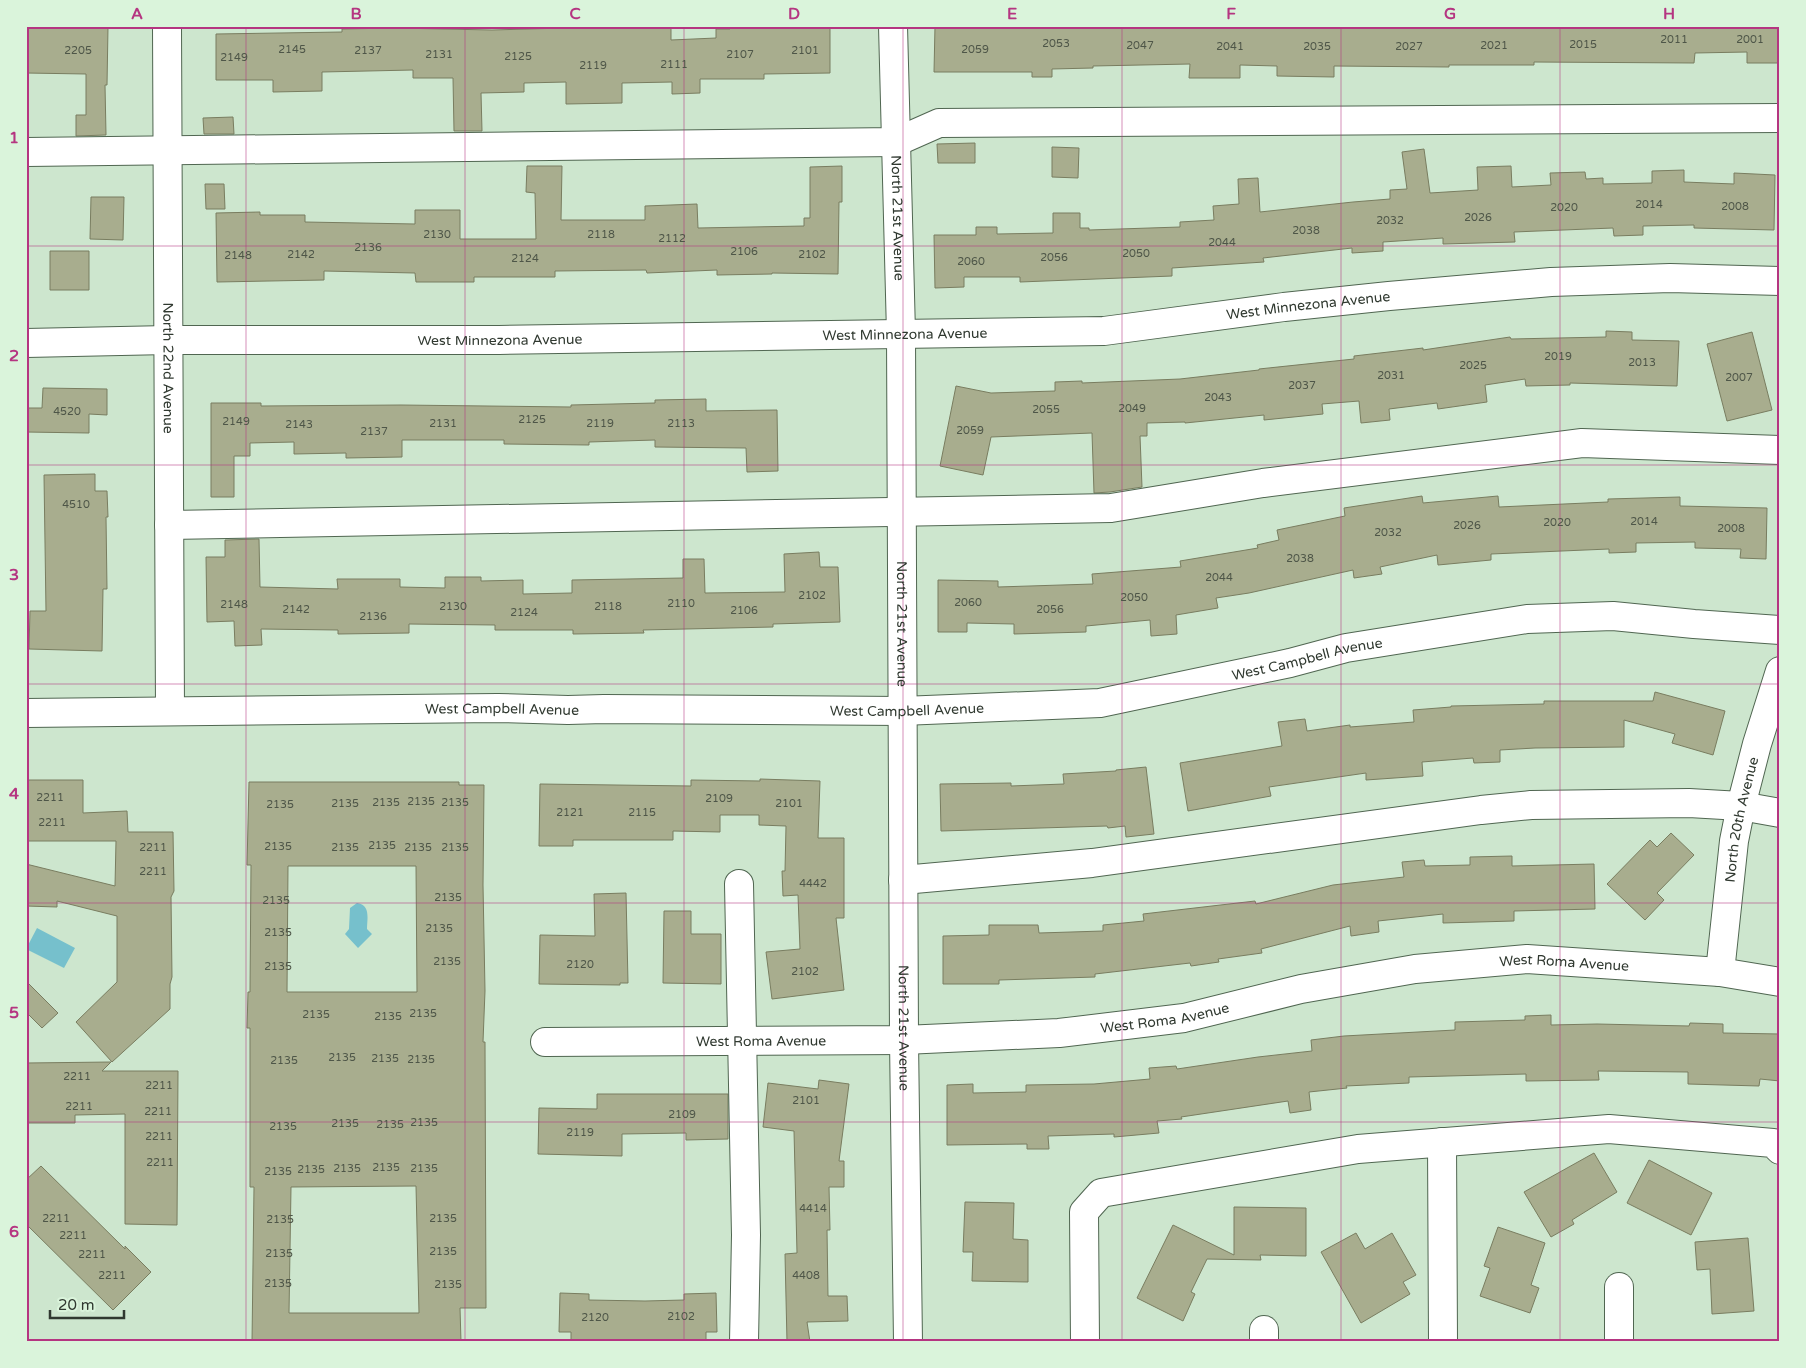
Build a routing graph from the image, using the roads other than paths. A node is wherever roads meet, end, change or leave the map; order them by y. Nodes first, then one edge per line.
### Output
1 (167, 26) edge
2 (893, 26) edge
3 (1780, 118) edge
4 (896, 142) junction
5 (168, 151) junction
6 (26, 152) edge
7 (1780, 281) edge
8 (901, 333) junction
9 (168, 340) junction
10 (26, 343) edge
11 (1780, 450) edge
12 (901, 511) junction
13 (169, 525) junction
14 (1780, 630) edge
15 (1780, 671) edge
16 (170, 711) junction
17 (902, 711) junction
18 (26, 713) edge
19 (1741, 806) junction
20 (1780, 813) edge
21 (903, 880) junction
22 (739, 884) dead end
23 (1720, 972) junction
24 (1780, 982) edge
25 (904, 1040) junction
26 (742, 1041) junction
27 (545, 1042) dead end
28 (1442, 1142) junction
29 (1780, 1150) edge
30 (1619, 1287) dead end
31 (744, 1342) edge
32 (908, 1342) edge
33 (1085, 1342) edge
34 (1443, 1342) edge
35 (1619, 1342) edge

1 - 5 street, North 22nd Avenue
2 - 4 street, North 21st Avenue
3 - 4 street
4 - 5 street
4 - 8 street, North 21st Avenue
5 - 6 street
5 - 9 street, North 22nd Avenue
7 - 8 street, West Minnezona Avenue
8 - 9 street, West Minnezona Avenue
8 - 12 street, North 21st Avenue
9 - 10 street, West Minnezona Avenue
9 - 13 street, North 22nd Avenue
11 - 12 street
12 - 13 street
12 - 17 street, North 21st Avenue
13 - 16 street, North 22nd Avenue
14 - 17 street, West Campbell Avenue
15 - 19 street, North 20th Avenue
16 - 17 street, West Campbell Avenue
16 - 18 street, West Campbell Avenue
17 - 21 street, North 21st Avenue
19 - 20 street
19 - 21 street
19 - 23 street, North 20th Avenue
21 - 25 street, North 21st Avenue
22 - 26 street
23 - 24 street, West Roma Avenue
23 - 25 street, West Roma Avenue
25 - 26 street, West Roma Avenue
25 - 32 street, North 21st Avenue
26 - 27 street, West Roma Avenue
26 - 31 street
28 - 29 street
28 - 33 street
28 - 34 street
30 - 35 street

